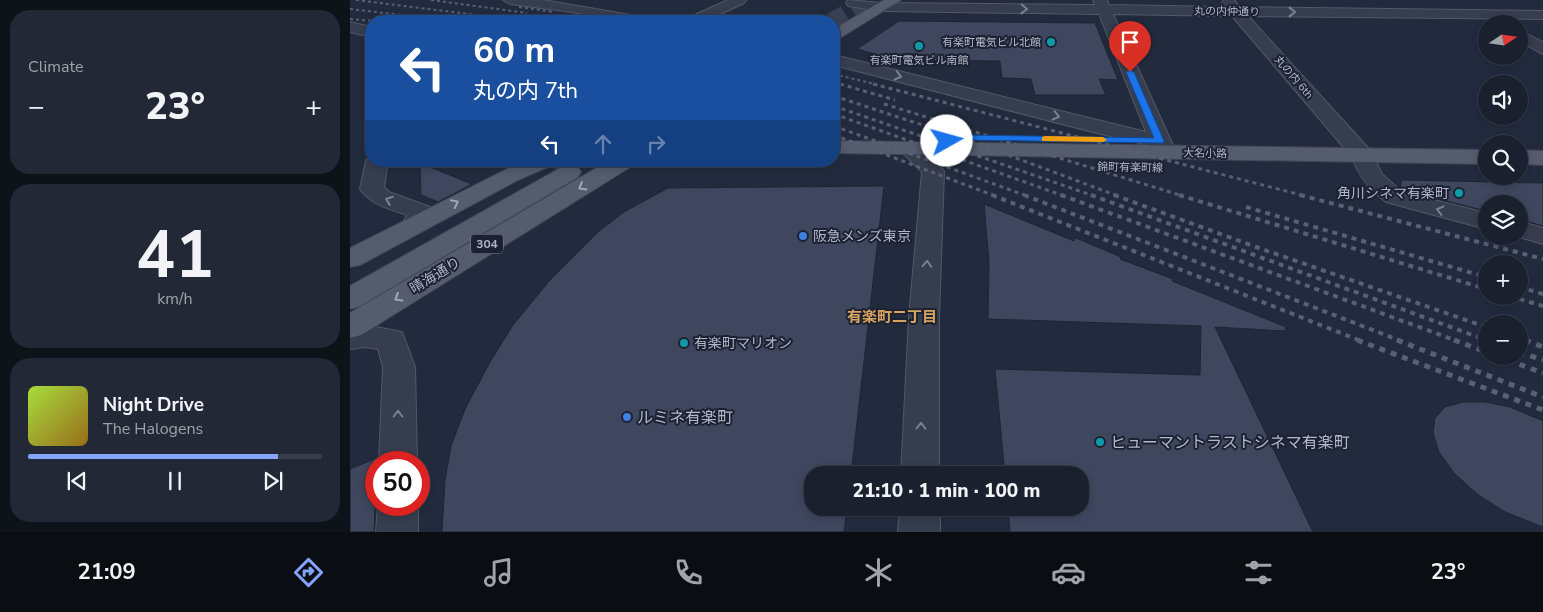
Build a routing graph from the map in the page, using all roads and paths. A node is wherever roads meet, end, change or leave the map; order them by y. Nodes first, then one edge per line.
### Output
1 (510, 0) edge
2 (739, 0) edge
3 (1456, 0) edge
4 (632, 3) dead end
5 (851, 4) edge
6 (888, 4) edge
7 (1102, 5) edge
8 (1231, 6) edge
9 (600, 13) junction
10 (1480, 14) junction
11 (593, 15) edge
12 (610, 15) edge
13 (706, 15) edge
14 (1543, 15) edge
15 (350, 27) edge
16 (365, 31) edge
17 (840, 32) edge
18 (1528, 40) edge
19 (1543, 49) edge
20 (840, 62) edge
21 (1162, 146) junction
22 (840, 147) edge
23 (909, 148) junction
24 (1219, 153) junction
25 (1362, 155) junction
26 (1478, 157) edge
27 (1528, 157) edge
28 (1543, 158) edge
29 (376, 167) edge
30 (531, 167) tunnel mouth
31 (532, 167) tunnel mouth
32 (579, 167) tunnel mouth
33 (614, 167) edge
34 (1478, 219) edge
35 (414, 224) junction
36 (1528, 232) edge
37 (1543, 236) edge
38 (350, 258) edge
39 (350, 280) edge
40 (350, 299) edge
41 (350, 327) edge
42 (350, 338) edge
43 (398, 451) edge
44 (920, 466) edge
45 (398, 516) edge
46 (920, 516) edge
47 (398, 532) edge
48 (919, 532) edge

1 - 9 street
2 - 13 street
3 - 10 street
4 - 9 street
5 - 6 street, 丸の内仲通り
6 -> 7 street, 丸の内仲通り
6 - 17 main road
7 - 8 street, 丸の内仲通り
7 - 21 street
8 -> 10 street, 丸の内仲通り
8 - 25 street, 丸の内 6th
9 - 11 street
9 - 12 street
10 - 14 street, 丸の内仲通り
15 - 16 street
18 - 19 street
20 -> 21 street
21 - 23 main road, 大名小路
21 - 24 main road, 大名小路
22 - 23 main road, 大名小路
23 - 24 main road, 錦町有楽町線
44 -> 23 street
24 - 25 main road, 大名小路
25 - 26 main road, 大名小路
34 -> 25 street, 丸の内 6th
27 - 28 main road
35 -> 29 street
35 -> 30 main road, 304
31 - 39 main road, 304
32 - 40 main road, 304
33 -> 41 main road, 晴海通り / 304
35 - 38 main road, 304
36 - 37 street
43 -> 42 street
45 - 47 street
46 - 48 street

